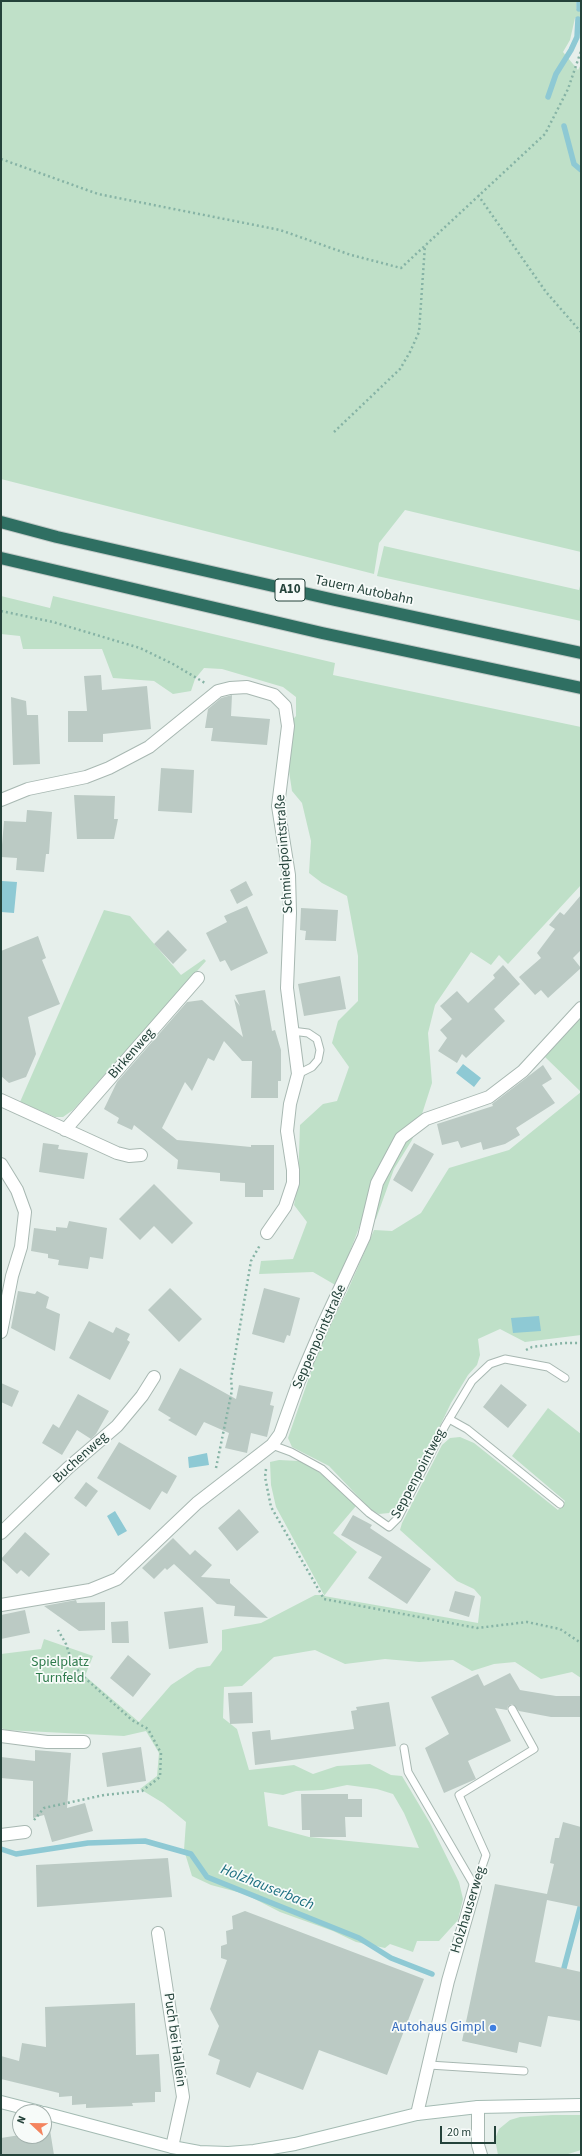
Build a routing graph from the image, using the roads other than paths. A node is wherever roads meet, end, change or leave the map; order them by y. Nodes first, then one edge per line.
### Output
1 (1, 522) edge
2 (1, 558) edge
3 (581, 653) edge
4 (581, 688) edge
5 (1, 800) edge
6 (198, 978) dead end
7 (581, 1008) edge
8 (292, 1031) junction
9 (298, 1074) junction
10 (1, 1100) edge
11 (65, 1130) junction
12 (141, 1155) dead end
13 (1, 1164) edge
14 (268, 1233) road end
15 (1, 1332) edge
16 (154, 1377) dead end
17 (565, 1378) dead end
18 (449, 1419) junction
19 (267, 1449) junction
20 (560, 1504) dead end
21 (1, 1533) edge
22 (1, 1605) edge
23 (512, 1709) dead end
24 (1, 1736) edge
25 (84, 1742) dead end
26 (404, 1748) dead end
27 (25, 1832) road end
28 (1, 1835) edge
29 (475, 1887) junction
30 (158, 1933) dead end
31 (428, 2065) junction
32 (524, 2071) dead end
33 (1, 2102) edge
34 (12, 2105) edge
35 (581, 2105) edge
36 (478, 2107) junction
37 (417, 2114) junction
38 (52, 2115) edge
39 (172, 2147) junction
40 (481, 2155) edge

1 - 3 highway, Tauern Autobahn / A10
2 - 4 highway, A10
5 - 8 street, Schmiedpointstraße
6 - 11 street, Birkenweg
7 - 19 street, Seppenpointstraße
8 - 9 street, Schmiedpointstraße
8 - 9 lane
9 - 14 street, Schmiedpointstraße
10 - 11 street
11 - 12 street
13 - 15 street
16 - 21 street, Buchenweg
17 - 18 lane, Seppenpointweg
18 - 19 lane, Seppenpointweg
18 - 20 lane, Seppenpointweg
19 - 22 street, Seppenpointstraße
23 - 29 lane, Holzhauserweg
24 - 25 street
26 - 29 lane
27 - 28 street
29 - 31 street, Holzhauserweg
30 - 39 street, Puch bei Hallein
31 - 32 lane
31 - 37 street, Holzhauserweg
33 - 34 street
35 - 36 street
36 - 37 street
36 - 40 street
37 - 39 street
38 - 39 street

